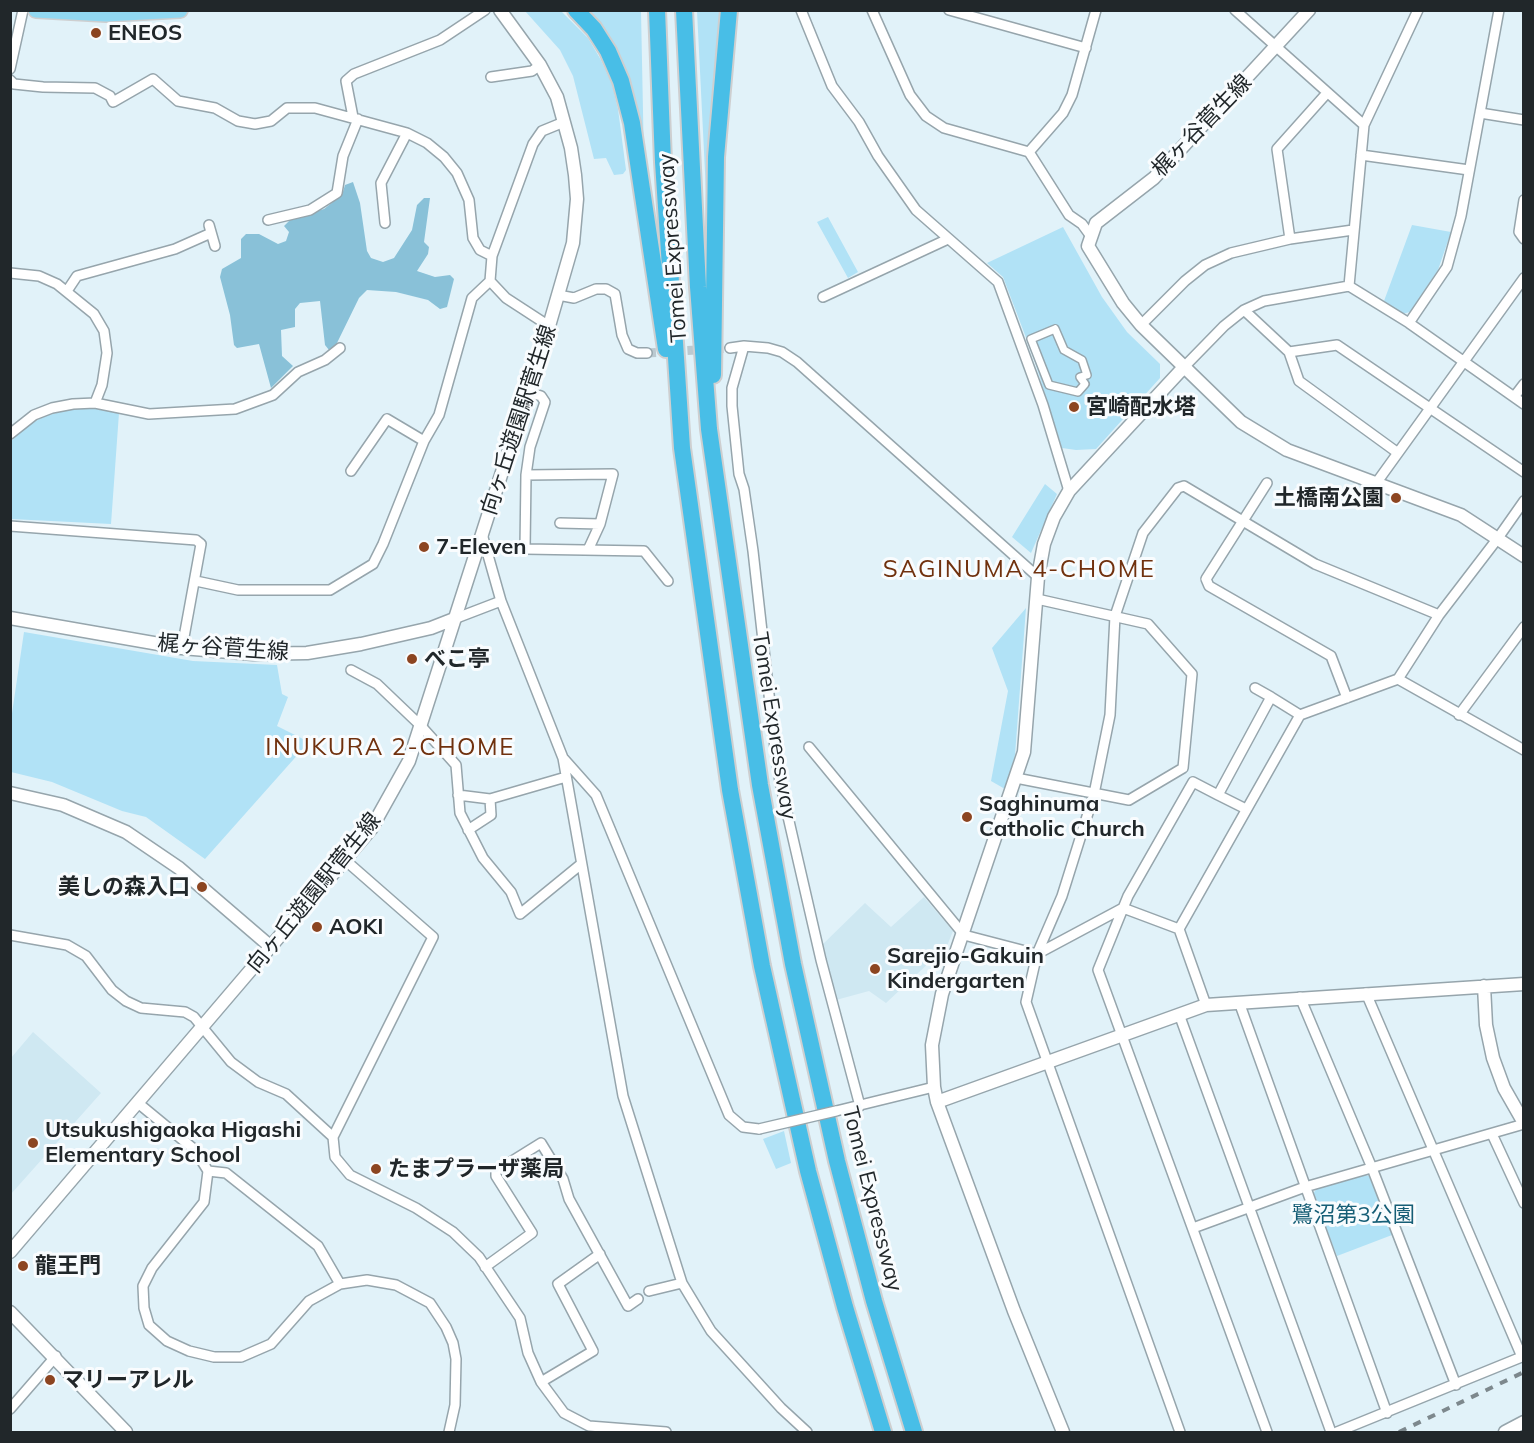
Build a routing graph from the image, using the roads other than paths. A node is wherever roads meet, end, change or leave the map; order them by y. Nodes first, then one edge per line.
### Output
1 (23, 10) edge
2 (36, 10) edge
3 (180, 10) edge
4 (484, 10) edge
5 (500, 10) edge
6 (576, 10) edge
7 (657, 10) edge
8 (684, 10) edge
9 (729, 10) edge
10 (801, 10) edge
11 (949, 10) edge
12 (1096, 10) edge
13 (1235, 10) edge
14 (1309, 10) edge
15 (1418, 10) edge
16 (1499, 10) edge
17 (873, 11) edge
18 (1277, 47) junction
19 (1086, 48) junction
20 (540, 65) junction
21 (10, 69) edge
22 (491, 77) dead end
23 (10, 80) edge
24 (1328, 93) junction
25 (1480, 112) junction
26 (356, 118) junction
27 (1524, 120) edge
28 (564, 122) junction
29 (1364, 125) junction
30 (407, 133) junction
31 (1029, 152) junction
32 (1361, 155) junction
33 (1469, 170) junction
34 (1524, 200) edge
35 (268, 220) dead end
36 (385, 223) dead end
37 (1353, 230) junction
38 (1090, 235) junction
39 (948, 239) junction
40 (1290, 239) junction
41 (1524, 239) edge
42 (215, 246) dead end
43 (492, 256) junction
44 (10, 273) edge
45 (1524, 278) edge
46 (490, 281) junction
47 (1349, 286) junction
48 (67, 291) junction
49 (558, 295) junction
50 (823, 297) dead end
51 (1244, 310) junction
52 (1409, 323) junction
53 (1141, 325) junction
54 (549, 326) junction
55 (1031, 339) joint
56 (744, 346) junction
57 (340, 348) dead end
58 (730, 348) tunnel mouth
59 (1289, 352) junction
60 (647, 353) tunnel mouth
61 (1463, 362) junction
62 (1184, 367) junction
63 (1524, 384) edge
64 (528, 392) junction
65 (1514, 397) junction
66 (95, 403) junction
67 (1524, 404) edge
68 (1430, 409) junction
69 (709, 429) junction
70 (10, 434) edge
71 (424, 441) junction
72 (682, 448) junction
73 (1398, 453) junction
74 (351, 471) dead end
75 (1524, 472) edge
76 (526, 475) junction
77 (1377, 482) junction
78 (1267, 483) dead end
79 (1070, 491) junction
80 (1524, 501) edge
81 (1243, 521) junction
82 (560, 523) dead end
83 (600, 524) junction
84 (10, 526) edge
85 (482, 534) junction
86 (1498, 538) junction
87 (588, 550) junction
88 (1524, 556) edge
89 (1038, 577) junction
90 (196, 581) junction
91 (669, 581) dead end
92 (1036, 599) junction
93 (501, 601) junction
94 (1439, 615) junction
95 (1115, 616) junction
96 (10, 618) edge
97 (454, 619) junction
98 (1524, 627) edge
99 (182, 648) junction
100 (351, 670) dead end
101 (1398, 679) junction
102 (1255, 688) dead end
103 (1271, 698) junction
104 (1347, 698) junction
105 (1300, 715) junction
106 (1459, 715) junction
107 (421, 726) junction
108 (809, 747) dead end
109 (1524, 750) edge
110 (562, 758) junction
111 (566, 777) junction
112 (1016, 778) junction
113 (10, 793) edge
114 (1094, 794) junction
115 (458, 795) junction
116 (1218, 795) junction
117 (490, 799) junction
118 (1246, 809) junction
119 (468, 830) junction
120 (345, 860) junction
121 (580, 865) junction
122 (1123, 908) junction
123 (1179, 929) junction
124 (10, 935) edge
125 (964, 935) junction
126 (271, 947) junction
127 (1037, 954) junction
128 (1524, 984) edge
129 (1485, 986) junction
130 (1366, 993) junction
131 (1300, 997) junction
132 (1239, 1002) junction
133 (1206, 1005) junction
134 (1179, 1014) junction
135 (203, 1028) junction
136 (1122, 1035) junction
137 (1046, 1061) junction
138 (934, 1087) junction
139 (937, 1102) junction
140 (138, 1103) junction
141 (857, 1106) junction
142 (1524, 1124) edge
143 (1492, 1134) junction
144 (333, 1137) junction
145 (1434, 1150) junction
146 (1372, 1168) junction
147 (208, 1171) junction
148 (1305, 1187) junction
149 (1524, 1203) edge
150 (1249, 1206) junction
151 (1193, 1228) junction
152 (10, 1252) edge
153 (600, 1254) junction
154 (485, 1267) junction
155 (682, 1283) junction
156 (340, 1284) junction
157 (649, 1291) dead end
158 (638, 1299) dead end
159 (10, 1312) edge
160 (56, 1356) junction
161 (1523, 1357) edge
162 (541, 1382) junction
163 (1456, 1385) junction
164 (10, 1409) edge
165 (1387, 1413) junction
166 (1524, 1422) edge
167 (126, 1432) edge
168 (449, 1432) edge
169 (666, 1432) edge
170 (807, 1432) edge
171 (883, 1432) edge
172 (914, 1432) edge
173 (1063, 1432) edge
174 (1180, 1432) edge
175 (1267, 1432) edge
176 (1331, 1432) edge
177 (1337, 1432) edge
178 (1505, 1432) edge

1 - 21 street
2 - 3 main road
4 - 26 street
5 - 20 street, 向ヶ丘遊園駅菅生線
6 - 72 highway
7 - 72 highway, Tomei Expressway
8 - 69 highway, Tomei Expressway
9 - 69 highway
10 - 39 street
11 - 19 street
12 - 19 street
13 - 18 street
14 - 18 street, 梶ヶ谷菅生線
15 - 29 street
16 - 25 street
17 - 31 street
18 - 24 street
18 - 38 street, 梶ヶ谷菅生線
19 - 31 street
20 - 22 street
20 - 28 street, 向ヶ丘遊園駅菅生線
23 - 26 street
24 - 29 street
24 - 40 street
25 - 27 street
25 - 33 street
26 - 30 street
26 - 35 street
28 - 43 street
28 - 49 street, 向ヶ丘遊園駅菅生線
29 - 32 street
30 - 36 street
30 - 43 street
31 - 38 street
32 - 33 street
32 - 37 street
33 - 52 street
34 - 41 street
37 - 40 street
37 - 47 street
38 - 53 street
39 - 50 street
39 - 79 street
40 - 53 street
42 - 48 street
43 - 46 street
44 - 48 street
45 - 61 street
46 - 54 street
46 - 71 street
47 - 51 street
47 - 52 street
48 - 66 street
49 - 54 street, 向ヶ丘遊園駅菅生線
49 - 60 street
51 - 59 street
51 - 62 street
52 - 61 street
53 - 62 street
54 - 64 street, 向ヶ丘遊園駅菅生線
55 - 55 street
56 - 58 street
56 - 89 street
56 - 141 street
57 - 66 street
59 - 68 street
59 - 73 street
61 - 65 street
61 - 68 street
62 - 77 street
62 - 79 street
63 - 65 street
64 - 76 street
64 - 85 street, 向ヶ丘遊園駅菅生線
65 - 67 street
66 - 70 street
68 - 73 street
68 - 75 street
69 - 172 highway, Tomei Expressway
71 - 74 street
71 - 90 street
72 - 171 highway, Tomei Expressway
73 - 77 street
76 - 83 street
76 - 87 street
77 - 86 street
78 - 81 street
79 - 89 street
80 - 86 street
81 - 94 street
81 - 95 street
81 - 104 street
82 - 83 street
83 - 87 street
84 - 90 street
85 - 93 street
85 - 97 street, 向ヶ丘遊園駅菅生線
86 - 88 street
86 - 94 street
87 - 91 street
89 - 92 street
90 - 99 street
92 - 95 street
92 - 112 street
93 - 97 street, 梶ヶ谷菅生線
93 - 110 street
94 - 101 street
95 - 114 street
95 - 114 street
96 - 99 street, 梶ヶ谷菅生線
97 - 99 street, 梶ヶ谷菅生線
97 - 107 street, 向ヶ丘遊園駅菅生線
98 - 106 street
100 - 107 street
101 - 104 street
101 - 106 street
102 - 103 street
103 - 105 street
103 - 116 street
104 - 105 street
105 - 118 street
106 - 109 street
107 - 115 street
107 - 120 street, 向ヶ丘遊園駅菅生線
108 - 125 street
110 - 111 street
110 - 141 street, bridge
111 - 117 street
111 - 121 street
112 - 114 street
112 - 125 street
113 - 126 street
114 - 127 street
115 - 117 street
115 - 119 street
116 - 118 street
116 - 122 street
117 - 119 street
118 - 123 street
119 - 121 street
120 - 126 street, 向ヶ丘遊園駅菅生線
120 - 144 street
121 - 155 street
122 - 123 street
122 - 127 street
122 - 136 street
123 - 133 street
124 - 135 street
125 - 127 street
125 - 138 street
126 - 135 street, 向ヶ丘遊園駅菅生線
127 - 137 street
128 - 129 street
129 - 130 street
129 - 142 street
130 - 131 street
130 - 145 street
131 - 132 street
131 - 146 street
132 - 133 street
132 - 148 street
133 - 134 street
134 - 136 street
134 - 150 street
135 - 140 street, 向ヶ丘遊園駅菅生線
135 - 144 street
136 - 137 street
136 - 151 street
137 - 139 street
137 - 174 street
138 - 139 street
138 - 141 street
139 - 173 street
140 - 147 street
140 - 152 street, 向ヶ丘遊園駅菅生線
142 - 143 street
143 - 145 street
143 - 149 street
144 - 154 street
145 - 146 street
145 - 161 street
146 - 148 street
146 - 163 street
147 - 156 street
147 - 156 street
148 - 150 street
148 - 165 street
150 - 151 street
150 - 176 street
151 - 175 street
153 - 154 street
153 - 158 street
153 - 162 street
154 - 162 street
155 - 157 street
155 - 170 street
156 - 168 street
159 - 160 street
160 - 164 street
160 - 167 street
161 - 163 street
162 - 169 street
163 - 165 street
165 - 177 street
166 - 178 street

